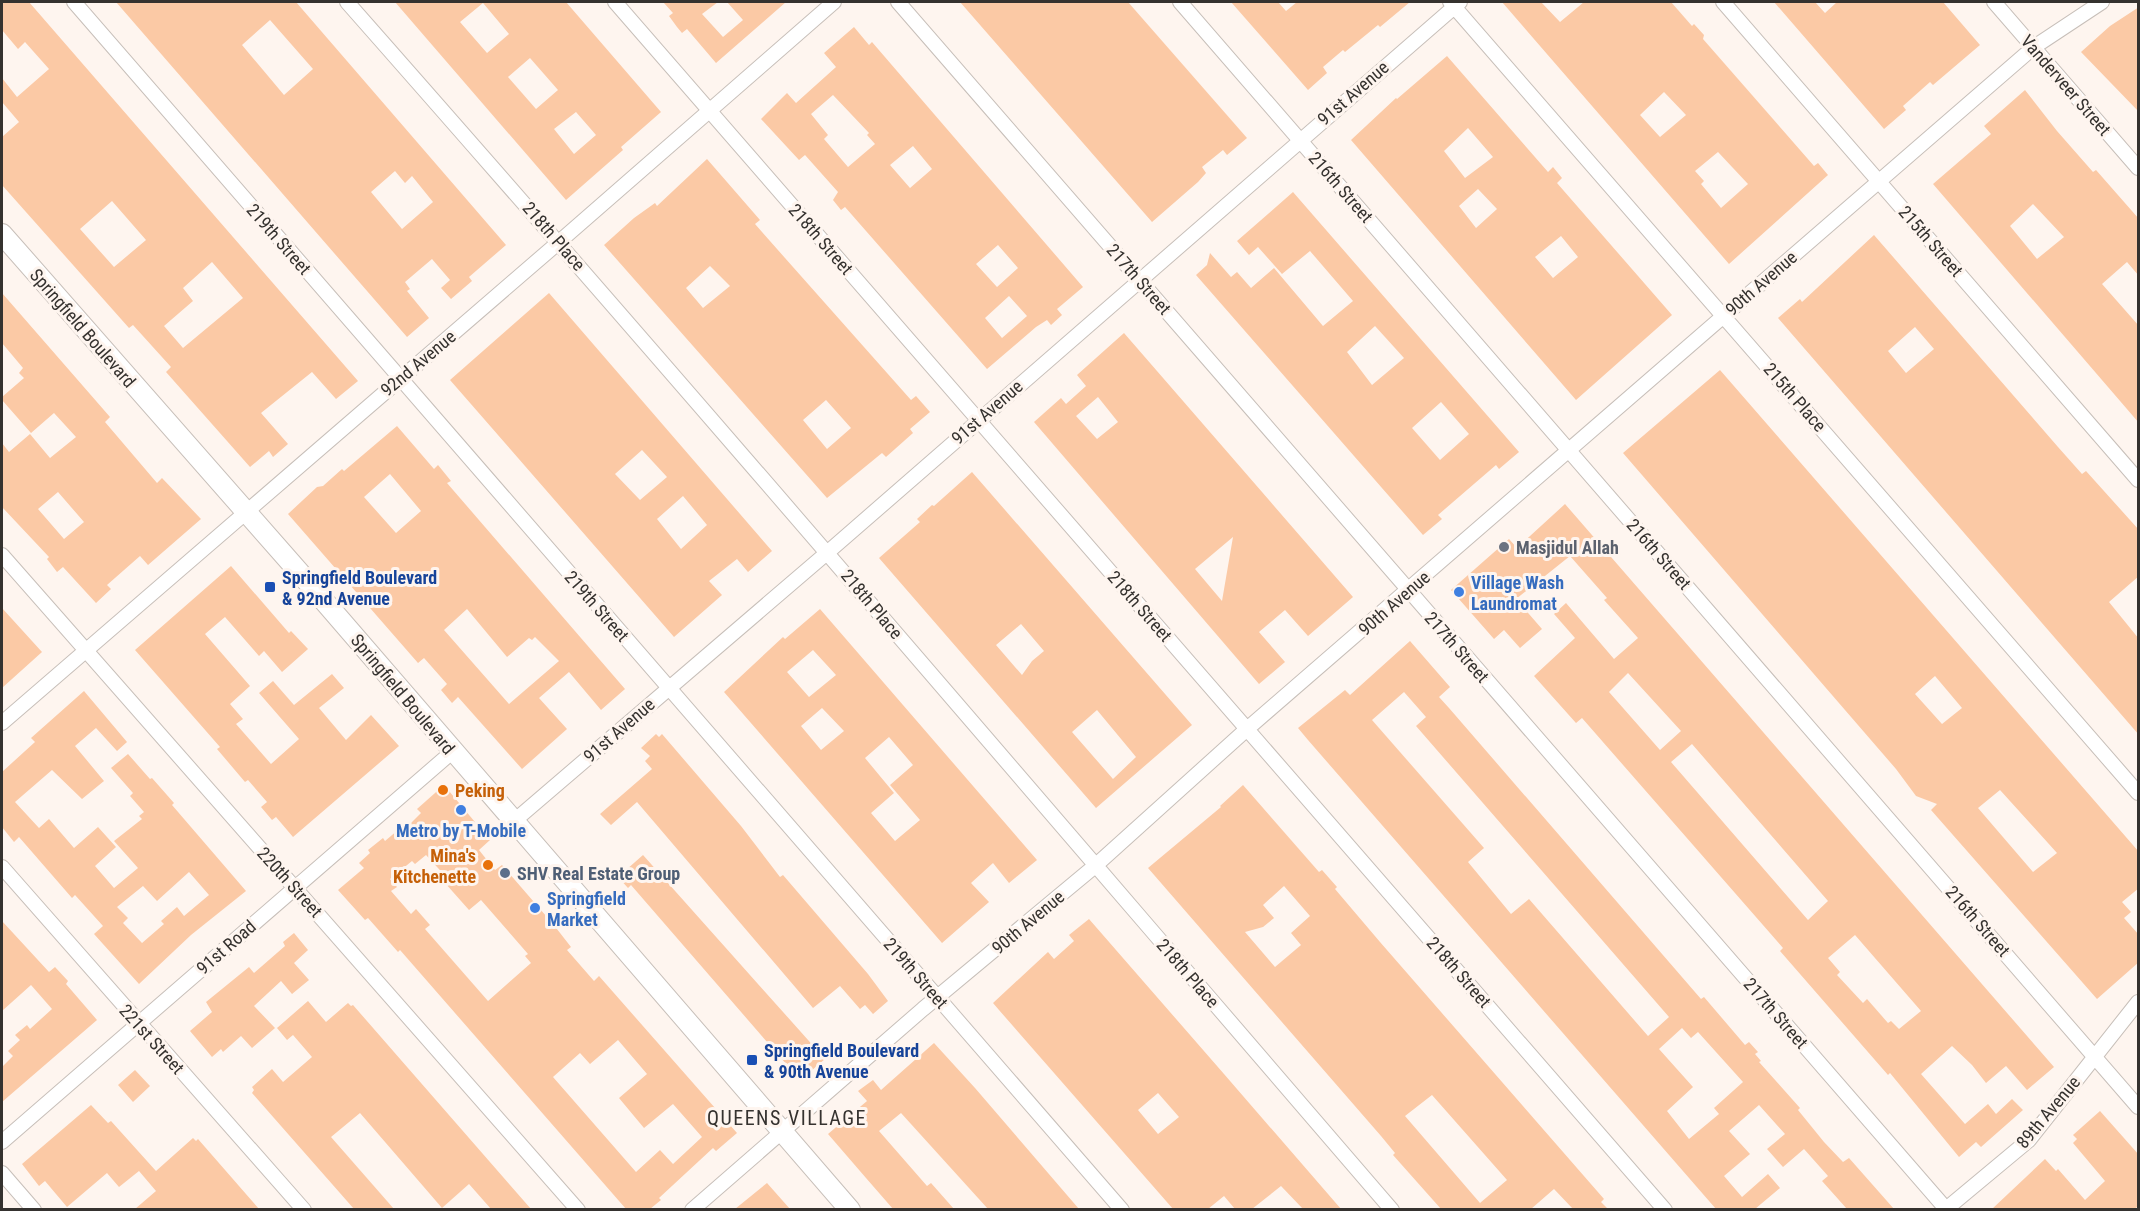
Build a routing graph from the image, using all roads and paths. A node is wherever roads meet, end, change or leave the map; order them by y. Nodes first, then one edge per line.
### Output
1 (74, 2) edge
2 (347, 2) edge
3 (615, 2) edge
4 (834, 2) edge
5 (898, 2) edge
6 (1180, 2) edge
7 (1723, 2) edge
8 (1994, 2) edge
9 (2102, 2) edge
10 (1455, 3) edge
11 (2034, 47) junction
12 (710, 110) junction
13 (1300, 140) junction
14 (2139, 168) edge
15 (1879, 181) junction
16 (559, 242) junction
17 (5, 246) edge
18 (1139, 280) junction
19 (1724, 315) junction
20 (399, 378) junction
21 (978, 419) junction
22 (1569, 450) junction
23 (2139, 480) edge
24 (245, 513) junction
25 (828, 552) junction
26 (2, 555) edge
27 (1409, 591) junction
28 (85, 651) junction
29 (669, 688) junction
30 (2, 723) edge
31 (1247, 729) junction
32 (452, 752) junction
33 (2139, 794) edge
34 (513, 822) junction
35 (1095, 866) junction
36 (2, 867) edge
37 (295, 888) junction
38 (937, 997) junction
39 (2139, 1002) edge
40 (138, 1023) junction
41 (2095, 1056) junction
42 (2139, 1107) edge
43 (781, 1131) junction
44 (2, 1142) edge
45 (2, 1173) edge
46 (34, 1209) edge
47 (304, 1209) edge
48 (578, 1209) edge
49 (692, 1209) edge
50 (850, 1209) edge
51 (1122, 1209) edge
52 (1392, 1209) edge
53 (1665, 1209) edge
54 (1946, 1209) edge

1 - 20 street, 219th Street
2 - 16 street, 218th Place
3 - 12 street, 218th Street
4 - 12 street, 92nd Avenue
5 - 18 street, 217th Street
6 - 13 street, 216th Street
7 - 15 street, 215th Street
8 - 11 street, Vanderveer Street
9 - 11 street, 90th Avenue
10 - 13 street, 91st Avenue
10 - 19 street, 215th Place
11 - 14 street, Vanderveer Street
11 - 15 street, 90th Avenue
12 - 16 street, 92nd Avenue
12 - 21 street, 218th Street
13 - 18 street, 91st Avenue
13 - 22 street, 216th Street
15 - 19 street, 90th Avenue
15 - 23 street, 215th Street
16 - 20 street, 92nd Avenue
16 - 25 street, 218th Place
17 - 24 main road, Springfield Boulevard
18 - 21 street, 91st Avenue
18 - 27 street, 217th Street
19 - 22 street, 90th Avenue
19 - 33 street, 215th Place
20 - 24 street, 92nd Avenue
20 - 29 street, 219th Street
21 - 25 street, 91st Avenue
21 - 31 street, 218th Street
22 - 27 street, 90th Avenue
22 - 41 street, 216th Street
24 - 28 street, 92nd Avenue
24 - 32 main road, Springfield Boulevard
25 - 29 street, 91st Avenue
25 - 35 street, 218th Place
26 - 28 street, 220th Street
27 - 31 street, 90th Avenue
27 - 54 street, 217th Street
28 - 30 street, 92nd Avenue
28 - 37 street, 220th Street
29 - 34 street, 91st Avenue
29 - 38 street, 219th Street
31 - 35 street, 90th Avenue
31 - 53 street, 218th Street
32 - 34 main road, Springfield Boulevard
32 - 37 street, 91st Road
34 - 43 main road, Springfield Boulevard
35 - 38 street, 90th Avenue
35 - 52 street, 218th Place
36 - 40 street, 221st Street
37 - 40 street, 91st Road
37 - 48 street, 220th Street
38 - 43 street, 90th Avenue
38 - 51 street, 219th Street
39 - 41 street, 89th Avenue
40 - 44 street, 91st Road
40 - 47 street, 221st Street
41 - 42 street, 216th Street
41 - 54 street, 89th Avenue
43 - 49 street, 90th Avenue
43 - 50 main road, Springfield Boulevard
45 - 46 street

